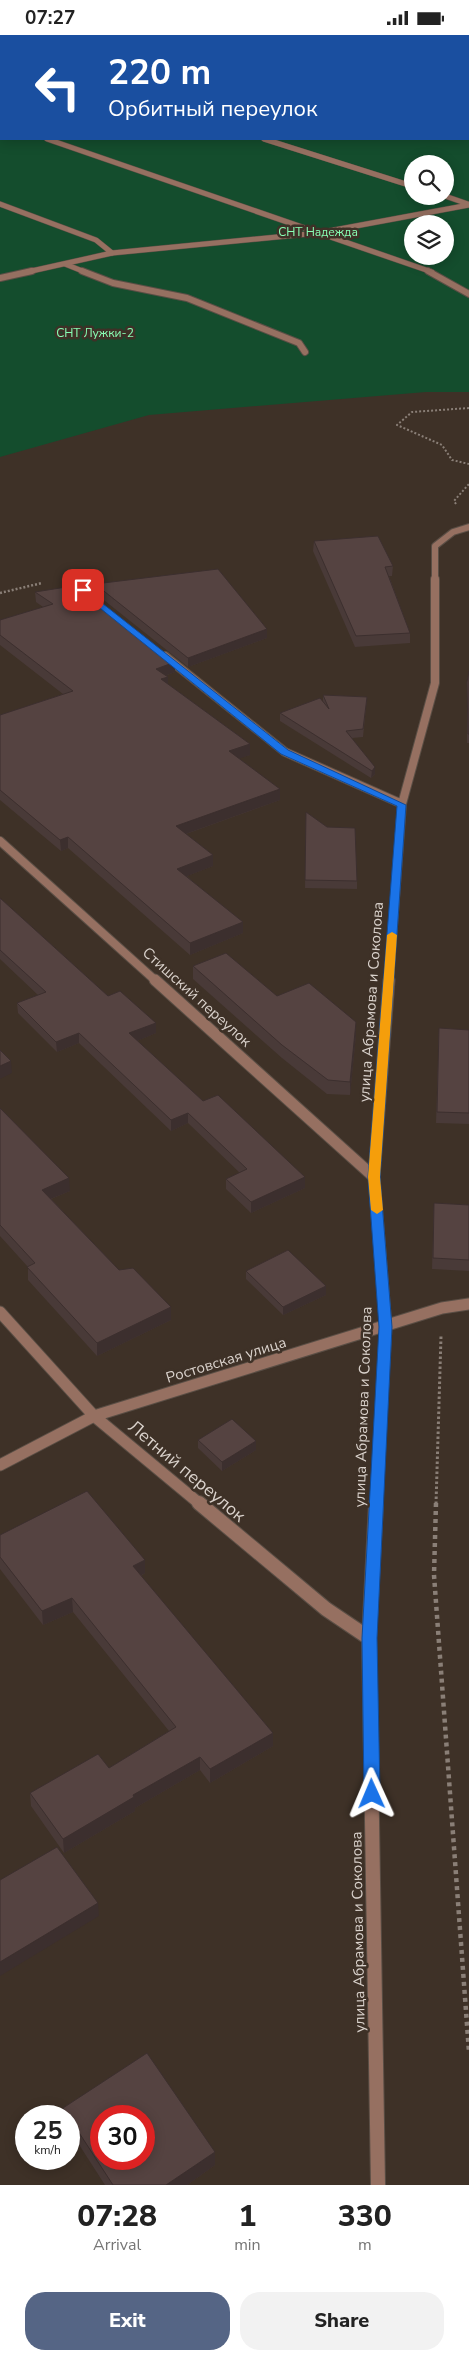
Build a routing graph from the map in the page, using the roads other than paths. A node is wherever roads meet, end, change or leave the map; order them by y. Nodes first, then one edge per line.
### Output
1 (50, 140) edge
2 (267, 140) edge
3 (404, 183) edge
4 (454, 199) edge
5 (0, 204) edge
6 (469, 204) edge
7 (318, 233) junction
8 (112, 253) junction
9 (66, 263) junction
10 (0, 278) edge
11 (469, 294) edge
12 (304, 352) dead end
13 (469, 527) edge
14 (67, 578) road end
15 (90, 597) edge
16 (160, 653) edge
17 (402, 805) junction
18 (0, 841) edge
19 (374, 1177) junction
20 (469, 1304) edge
21 (0, 1312) edge
22 (386, 1327) junction
23 (94, 1416) junction
24 (0, 1465) edge
25 (369, 1638) junction
26 (378, 2185) edge

1 - 7 street
2 - 3 street
4 - 6 street
5 - 8 street
6 - 7 street
7 - 8 street
7 - 11 street
8 - 9 street
9 - 10 street
9 - 12 street
13 - 17 street, улица Абрамова и Соколова
14 - 15 street
16 - 17 street
17 - 19 street, улица Абрамова и Соколова
18 - 19 street, Стишский переулок
19 - 22 street, улица Абрамова и Соколова
20 - 22 street, Ростовская улица
21 - 23 street, Летний переулок
22 - 23 street, Ростовская улица
22 - 25 street, улица Абрамова и Соколова
23 - 24 street, Ростовская улица
23 - 25 street, Летний переулок
25 - 26 street, улица Абрамова и Соколова

